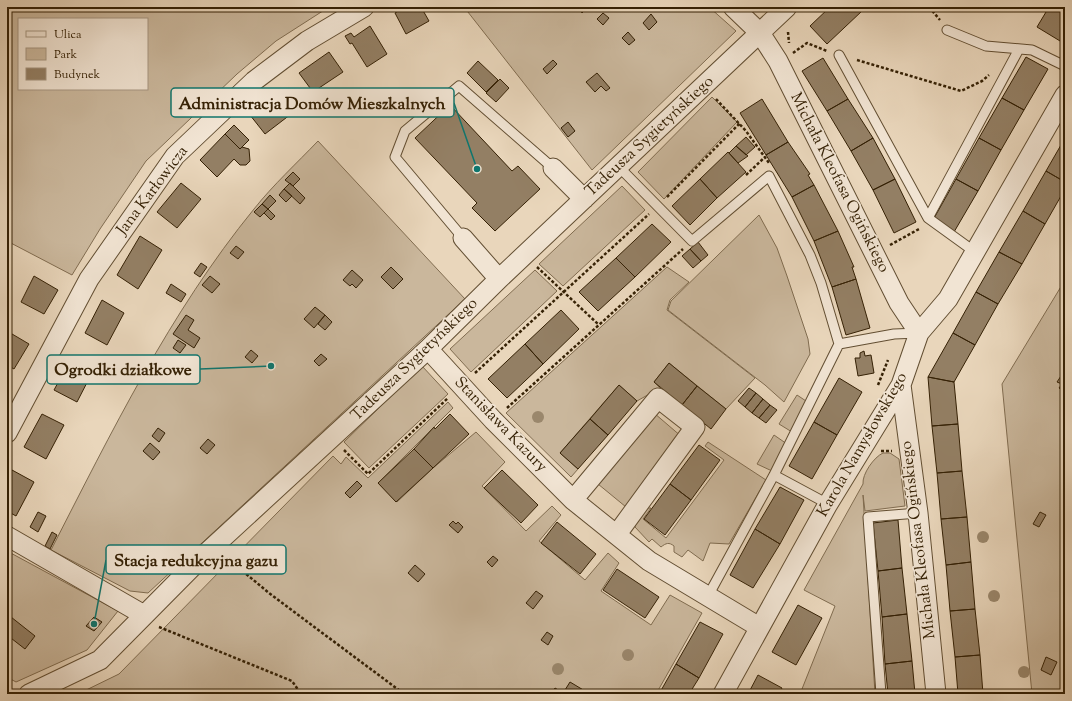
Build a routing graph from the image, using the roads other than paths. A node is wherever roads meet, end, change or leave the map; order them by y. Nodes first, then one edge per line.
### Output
1 (364, 7) edge
2 (733, 7) edge
3 (787, 7) edge
4 (947, 30) dead end
5 (760, 33) junction
6 (1019, 49) junction
7 (839, 55) road end
8 (1065, 66) edge
9 (1065, 95) edge
10 (618, 166) junction
11 (553, 168) joint
12 (584, 199) junction
13 (928, 218) junction
14 (463, 238) joint
15 (975, 252) junction
16 (499, 279) junction
17 (919, 333) junction
18 (839, 344) junction
19 (428, 349) junction
20 (901, 385) junction
21 (876, 426) junction
22 (7, 433) edge
23 (908, 440) junction
24 (774, 475) junction
25 (573, 500) junction
26 (828, 504) junction
27 (918, 512) junction
28 (617, 534) junction
29 (7, 536) edge
30 (708, 596) junction
31 (150, 621) junction
32 (759, 627) junction
33 (30, 694) edge
34 (723, 694) edge
35 (881, 694) edge
36 (936, 694) edge

1 - 22 street, Jana Karłowicza
2 - 5 street
3 - 5 street, Tadeusza Sygietyńskiego
4 - 6 lane
5 - 10 street, Tadeusza Sygietyńskiego
5 - 17 street, Michała Kleofasa Ogińskiego
6 - 8 lane
6 - 13 lane
7 - 13 lane
9 - 15 street, Karola Namysłowskiego
10 - 12 street, Tadeusza Sygietyńskiego
10 - 18 lane
11 - 12 street
11 - 14 lane
12 - 16 street, Tadeusza Sygietyńskiego
13 - 15 lane
14 - 16 street
15 - 17 street, Karola Namysłowskiego
16 - 19 street, Tadeusza Sygietyńskiego
17 - 18 lane
17 - 20 street, Karola Namysłowskiego
18 - 24 lane
19 - 25 street, Stanisława Kazury
19 - 31 street, Tadeusza Sygietyńskiego
20 - 21 street, Karola Namysłowskiego
20 - 23 street, Michała Kleofasa Ogińskiego
21 - 23 street
21 - 26 street, Karola Namysłowskiego
23 - 27 street, Michała Kleofasa Ogińskiego
24 - 26 lane
24 - 30 lane
25 - 28 street, Stanisława Kazury
25 - 28 street
26 - 32 street, Karola Namysłowskiego
27 - 35 lane
27 - 36 street, Michała Kleofasa Ogińskiego
28 - 30 street, Stanisława Kazury
29 - 31 street
30 - 32 street, Stanisława Kazury
31 - 33 street, Tadeusza Sygietyńskiego
32 - 34 street, Karola Namysłowskiego

